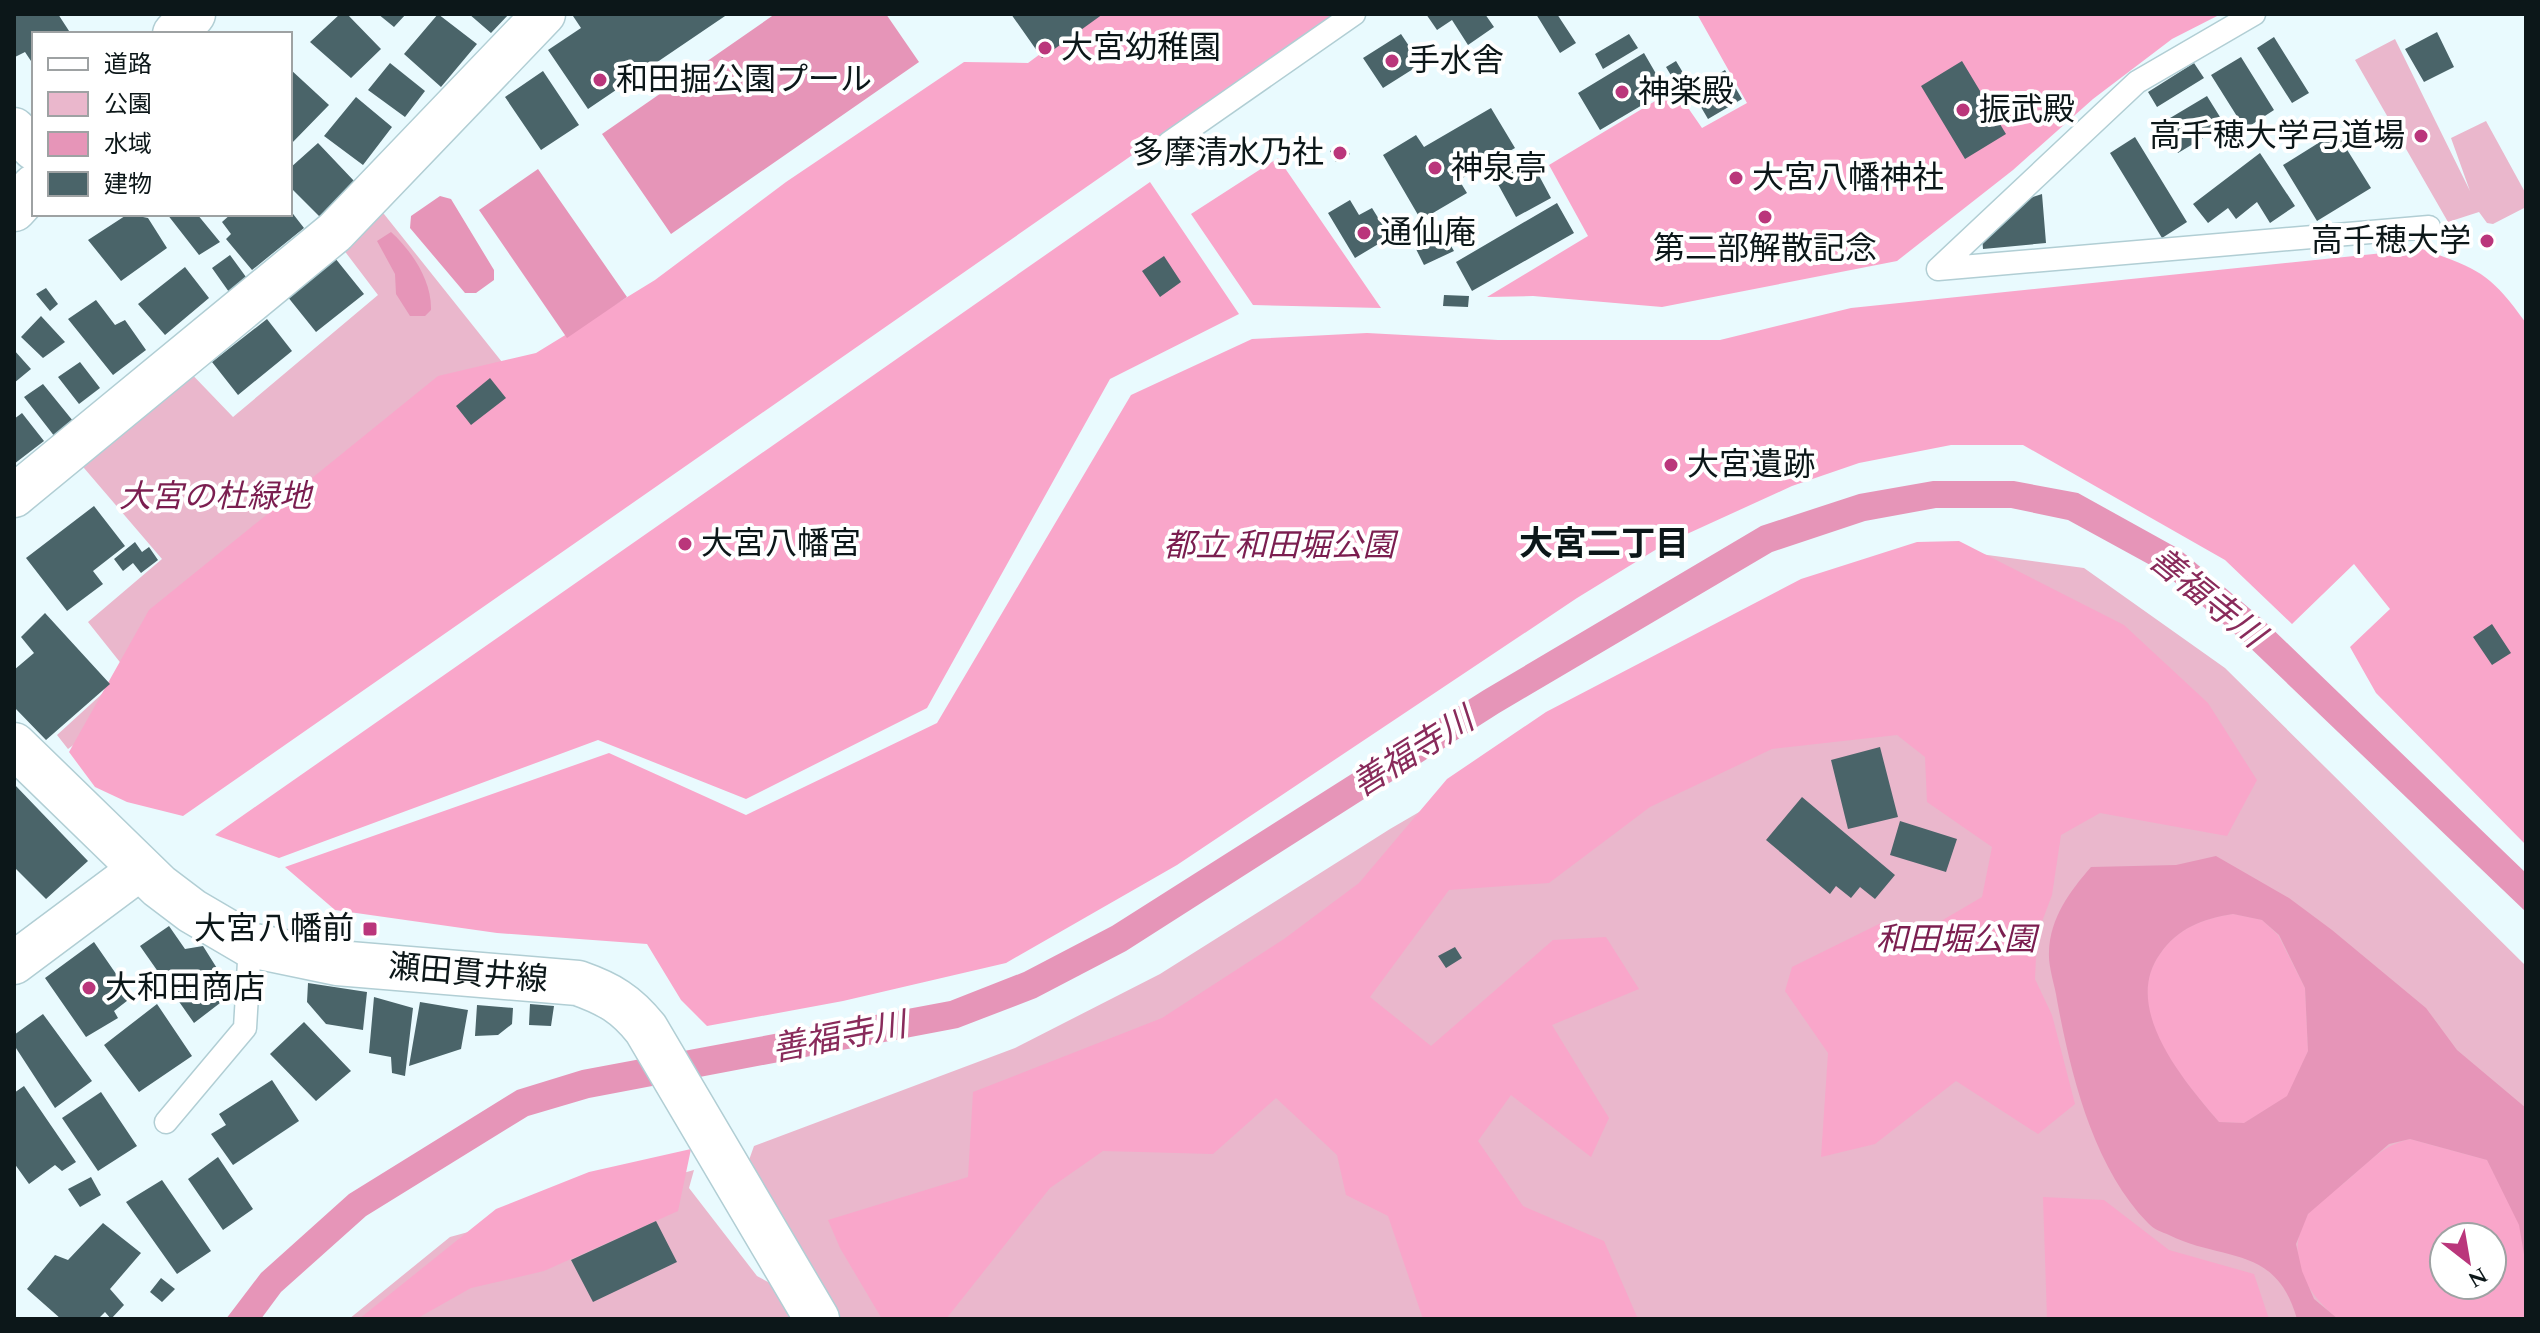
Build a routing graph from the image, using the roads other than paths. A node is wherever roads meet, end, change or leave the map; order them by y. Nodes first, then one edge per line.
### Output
1 (193, 14) edge
2 (544, 14) edge
3 (1354, 14) edge
4 (2254, 14) edge
5 (177, 32) edge
6 (14, 129) edge
7 (1169, 143) dead end
8 (32, 147) edge
9 (32, 189) edge
10 (14, 209) edge
11 (2429, 227) dead end
12 (14, 496) edge
13 (14, 745) edge
14 (140, 869) junction
15 (250, 945) junction
16 (14, 963) edge
17 (166, 1122) dead end
18 (817, 1319) edge

1 - 5 main road
2 - 12 street
3 - 7 lane
4 - 11 lane
6 - 8 street
9 - 10 main road
13 - 14 main road, 瀬田貫井線
14 - 15 main road, 瀬田貫井線
14 - 16 street
15 - 17 lane
15 - 18 main road, 瀬田貫井線

